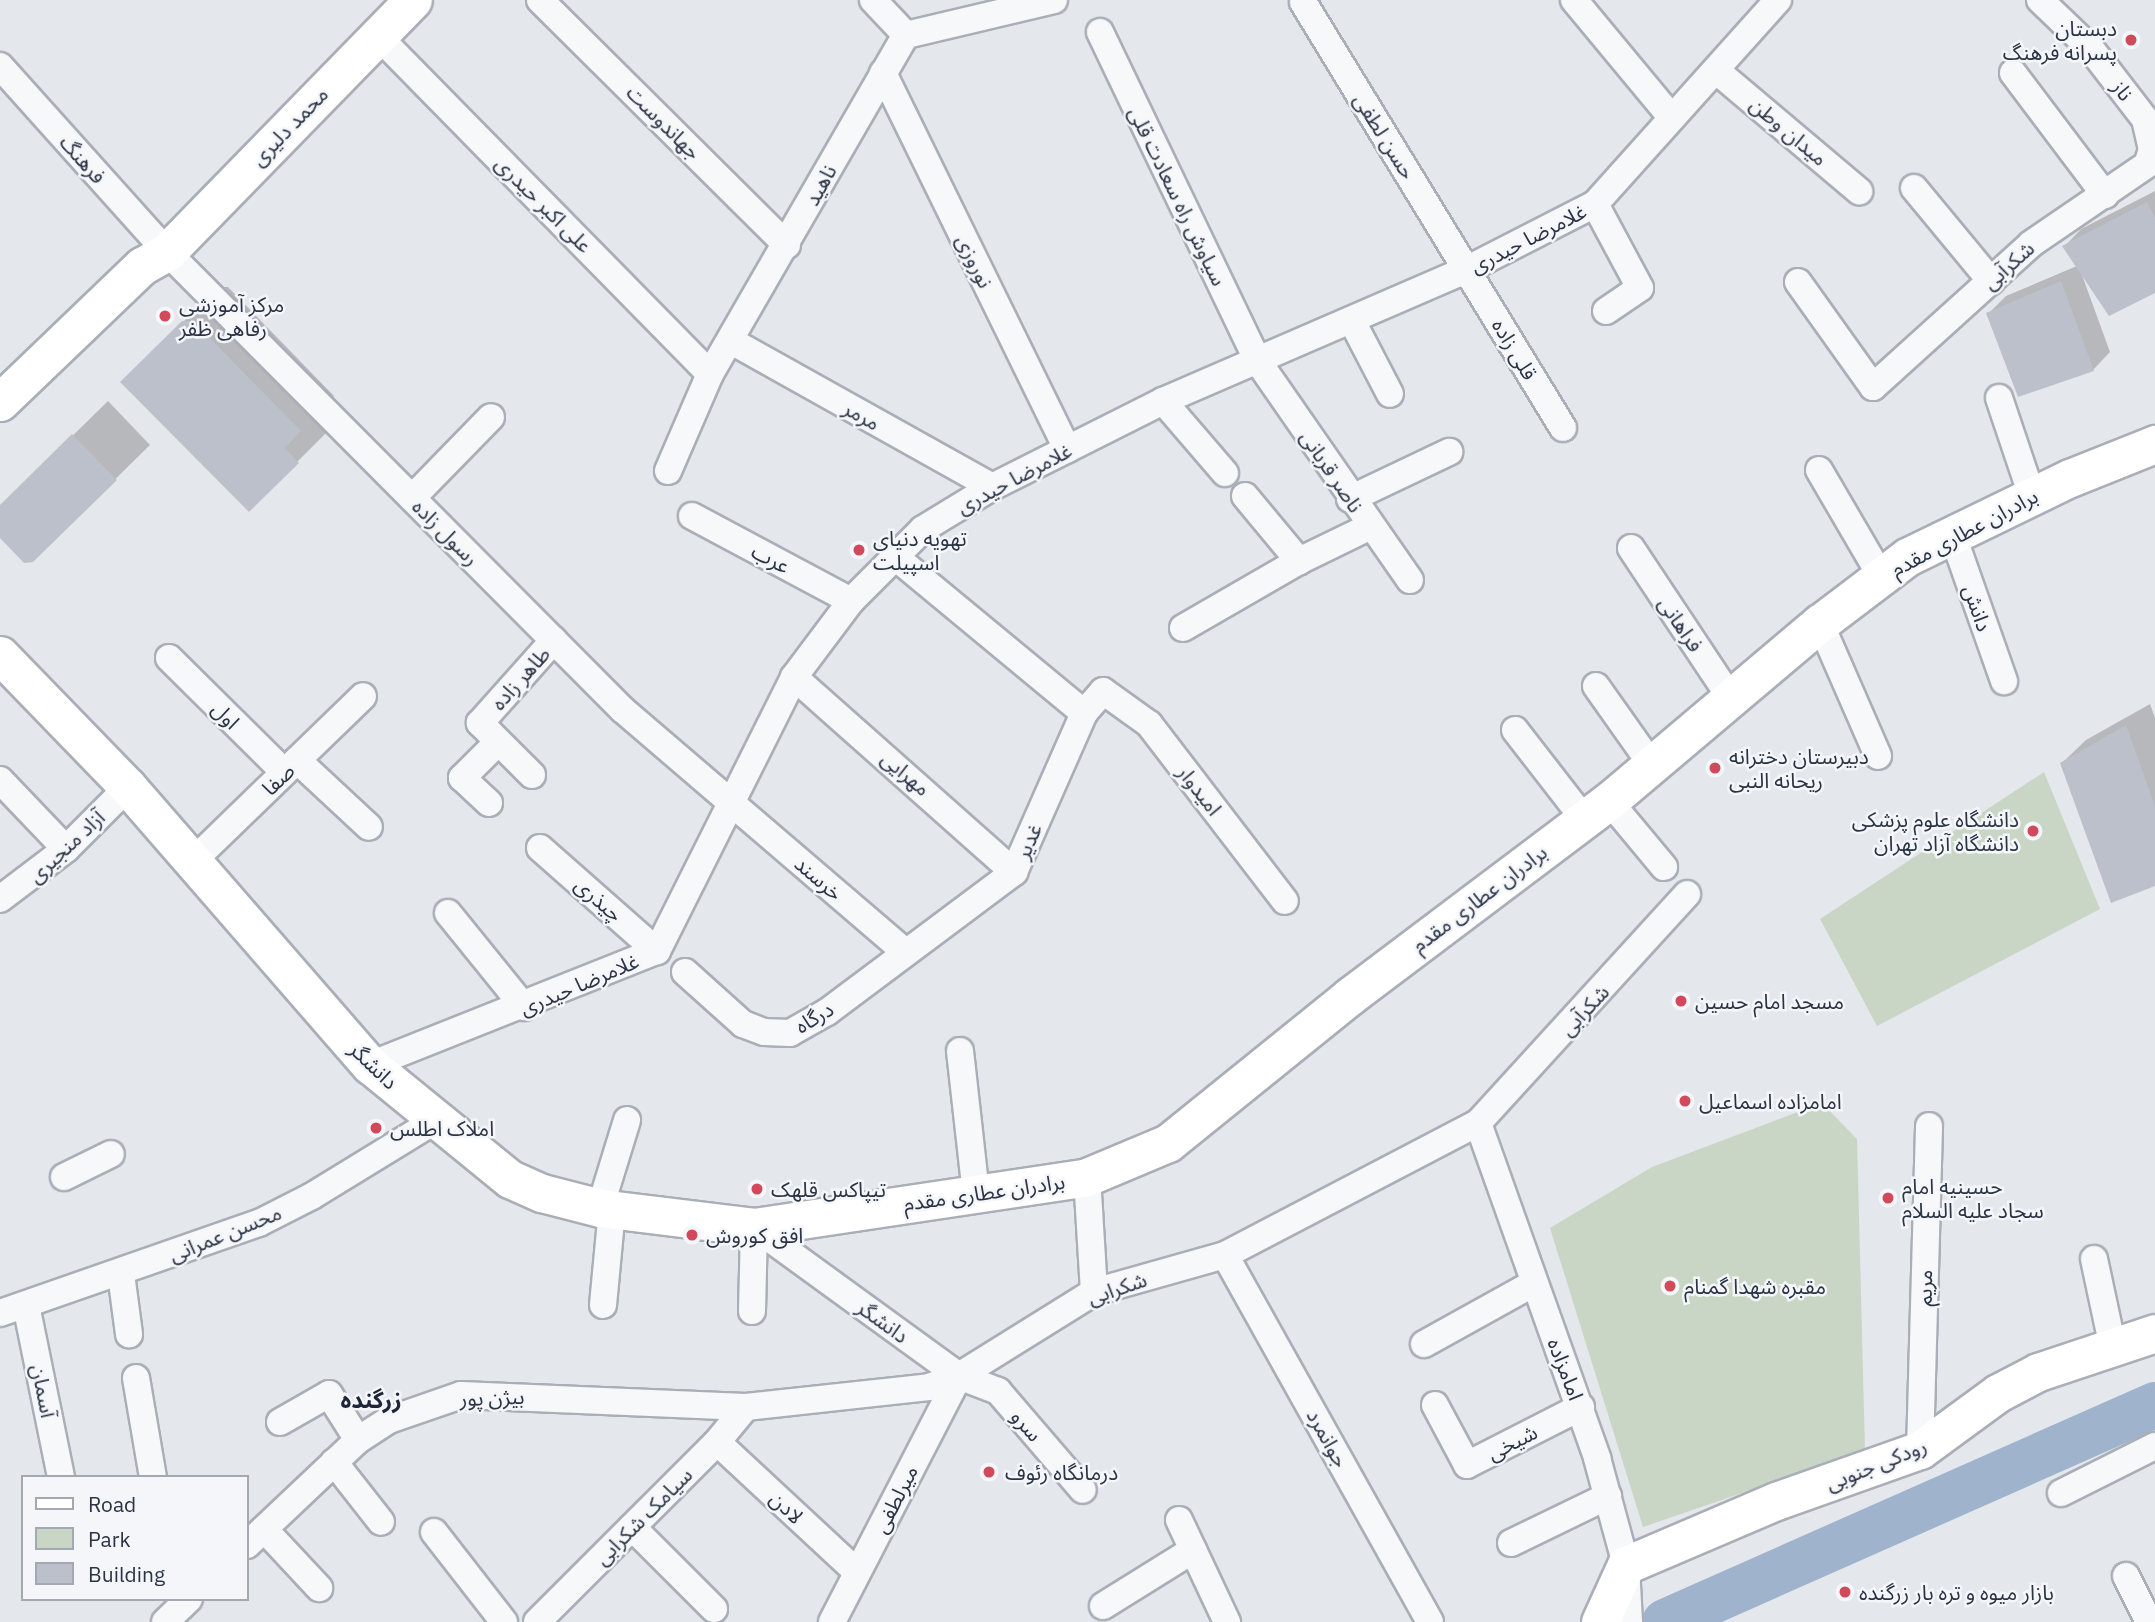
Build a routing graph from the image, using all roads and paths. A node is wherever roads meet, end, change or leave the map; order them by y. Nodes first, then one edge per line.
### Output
1 (413, 0) edge
2 (540, 0) edge
3 (873, 0) edge
4 (1054, 0) edge
5 (1574, 0) edge
6 (1777, 0) edge
7 (2040, 0) edge
8 (1303, 2) dead end
9 (1100, 32) dead end
10 (377, 34) junction
11 (906, 34) junction
12 (0, 66) edge
13 (1718, 72) junction
14 (883, 73) junction
15 (2013, 73) dead end
16 (1671, 118) junction
17 (2151, 160) edge
18 (1914, 188) dead end
19 (1859, 191) dead end
20 (2105, 195) junction
21 (1595, 204) junction
22 (787, 245) junction
23 (167, 252) junction
24 (1468, 270) junction
25 (1991, 281) junction
26 (1798, 282) dead end
27 (1606, 311) dead end
28 (1352, 321) junction
29 (733, 342) junction
30 (1256, 360) junction
31 (710, 374) junction
32 (1390, 394) dead end
33 (1999, 398) dead end
34 (0, 401) edge
35 (1163, 401) junction
36 (491, 417) dead end
37 (1563, 428) dead end
38 (0, 429) edge
39 (2155, 444) edge
40 (1067, 449) junction
41 (1449, 452) dead end
42 (1819, 470) dead end
43 (668, 471) dead end
44 (1225, 473) dead end
45 (992, 487) junction
46 (1245, 496) dead end
47 (2032, 496) junction
48 (412, 498) junction
49 (1350, 499) junction
50 (692, 516) dead end
51 (1369, 527) junction
52 (1953, 536) junction
53 (1631, 548) dead end
54 (893, 555) junction
55 (1299, 561) junction
56 (1881, 576) junction
57 (1410, 580) dead end
58 (850, 601) junction
59 (1819, 623) junction
60 (1184, 628) dead end
61 (554, 640) junction
62 (0, 655) edge
63 (169, 658) dead end
64 (794, 677) junction
65 (2004, 681) dead end
66 (1596, 686) dead end
67 (1103, 691) joint
68 (363, 696) dead end
69 (1732, 699) junction
70 (1084, 713) junction
71 (1515, 730) dead end
72 (498, 742) junction
73 (1878, 756) dead end
74 (1652, 765) junction
75 (290, 766) junction
76 (532, 775) dead end
77 (0, 780) edge
78 (128, 788) junction
79 (489, 803) dead end
80 (733, 804) junction
81 (1597, 810) junction
82 (369, 827) dead end
83 (540, 848) dead end
84 (66, 849) junction
85 (192, 862) junction
86 (1664, 867) dead end
87 (1014, 872) junction
88 (1687, 894) dead end
89 (0, 899) edge
90 (1284, 901) dead end
91 (448, 913) dead end
92 (657, 951) junction
93 (905, 952) junction
94 (685, 972) dead end
95 (524, 1007) junction
96 (960, 1051) dead end
97 (370, 1065) junction
98 (627, 1120) dead end
99 (436, 1121) junction
100 (1478, 1123) junction
101 (1929, 1126) dead end
102 (111, 1154) dead end
103 (64, 1177) dead end
104 (1087, 1177) junction
105 (976, 1193) junction
106 (606, 1209) junction
107 (754, 1227) junction
108 (1225, 1255) junction
109 (2094, 1259) dead end
110 (121, 1274) junction
111 (1534, 1283) junction
112 (1094, 1292) junction
113 (603, 1305) dead end
114 (7, 1306) edge
115 (752, 1311) dead end
116 (2155, 1333) edge
117 (129, 1334) dead end
118 (1424, 1344) dead end
119 (2113, 1348) junction
120 (959, 1376) junction
121 (136, 1378) dead end
122 (1435, 1405) dead end
123 (746, 1407) junction
124 (1581, 1408) junction
125 (280, 1422) dead end
126 (358, 1440) junction
127 (717, 1442) junction
128 (2155, 1446) edge
129 (1920, 1450) junction
130 (334, 1462) junction
131 (60, 1475) edge
132 (153, 1475) edge
133 (1083, 1490) dead end
134 (2061, 1493) dead end
135 (1608, 1496) junction
136 (1179, 1520) dead end
137 (381, 1522) dead end
138 (632, 1527) junction
139 (433, 1532) dead end
140 (255, 1537) edge
141 (1511, 1544) dead end
142 (1193, 1550) junction
143 (1626, 1565) junction
144 (857, 1572) junction
145 (2126, 1576) dead end
146 (319, 1588) dead end
147 (187, 1601) edge
148 (1103, 1606) dead end
149 (714, 1609) dead end
150 (165, 1622) edge
151 (504, 1622) edge
152 (537, 1622) edge
153 (832, 1622) edge
154 (1227, 1622) edge
155 (1430, 1622) edge
156 (1600, 1622) edge
157 (1629, 1622) edge
158 (2149, 1622) edge

1 - 10 street, محمد دلیری
2 - 22 street, جهاندوست
3 - 11 street
4 - 11 street
5 - 16 street
6 - 13 street, غلامرضا حیدری
7 - 17 street, ناز
8 - 24 street, حسن لطفی
9 - 30 street, سیاوش راه سعادت قلی
10 - 23 street, محمد دلیری
10 - 31 street, علی اکبر حیدری
11 - 14 street, ناهید
12 - 23 street, فرهنگ
13 - 16 street, غلامرضا حیدری
13 - 19 street, میدان وطن
14 - 22 street, ناهید
14 - 40 street, نوروزی
15 - 20 street
16 - 21 street, غلامرضا حیدری
17 - 20 street, شکرآبی
18 - 25 street
20 - 25 street, شکرآبی
21 - 24 street, غلامرضا حیدری
21 - 27 street
22 - 29 street, ناهید
23 - 34 street, محمد دلیری
23 - 38 street, محمد دلیری
23 - 48 street, رسول زاده
24 - 28 street, غلامرضا حیدری
24 - 37 street, قلی زاده
25 - 26 street, شکرآبی
28 - 30 street, غلامرضا حیدری
28 - 32 street
29 - 31 street, ناهید
29 - 45 street, مرمر
30 - 35 street, غلامرضا حیدری
30 - 49 street, ناصر قربانی
31 - 43 street, ناهید
33 - 47 street
35 - 40 street, غلامرضا حیدری
35 - 44 street
36 - 48 street
39 - 47 street, برادران عطاری مقدم
40 - 45 street, غلامرضا حیدری
41 - 49 street
42 - 56 street
45 - 54 street, غلامرضا حیدری
46 - 55 street
47 - 52 street, برادران عطاری مقدم
48 - 61 street, رسول زاده
49 - 51 street, ناصر قربانی
50 - 58 street, عرب
51 - 55 street
51 - 57 street, ناصر قربانی
52 - 56 street, برادران عطاری مقدم
52 - 65 street, دانش
53 - 69 street, فراهانی
54 - 58 street, غلامرضا حیدری
54 - 70 street
55 - 60 street
56 - 59 street, برادران عطاری مقدم
58 - 64 street, غلامرضا حیدری
59 - 69 street, برادران عطاری مقدم
59 - 73 street
61 - 72 street, طاهر زاده
61 - 80 street, رسول زاده
62 - 78 street, دانشگر
63 - 75 street, اول
64 - 80 street, غلامرضا حیدری
64 - 87 street, مهرایی
66 - 74 street
67 - 70 street, غدیر
67 - 90 street, امیدوار
68 - 75 street, صفا
69 - 74 street, برادران عطاری مقدم
70 - 87 street, غدیر
71 - 81 street
72 - 76 street, طاهر زاده
72 - 79 street
74 - 81 street, برادران عطاری مقدم
75 - 82 street, اول
75 - 85 street, صفا
77 - 84 street
78 - 84 street, آزاد منجیری
78 - 85 street, دانشگر
80 - 92 street, غلامرضا حیدری
80 - 93 street, خرسند
81 - 86 street
81 - 104 street, برادران عطاری مقدم
83 - 92 street, چیذری
84 - 89 street, آزاد منجیری
85 - 97 street, دانشگر
87 - 93 street, غدیر
88 - 100 street, شکرآبی
91 - 95 street
92 - 95 street, غلامرضا حیدری
93 - 94 street, درگاه
95 - 97 street, غلامرضا حیدری
96 - 105 street
97 - 99 street, دانشگر
98 - 106 street
99 - 106 street, دانشگر
99 - 110 street, محسن عمرانی
100 - 108 street, شکرابی
100 - 111 street, امامزاده
101 - 129 street, مریم
102 - 103 street
104 - 105 street, برادران عطاری مقدم
104 - 112 street
105 - 107 street, برادران عطاری مقدم
106 - 107 street, دانشگر
106 - 113 street
107 - 115 street
107 - 120 street, دانشگر
108 - 112 street, شکرابی
108 - 155 street, جوانمرد
109 - 119 street
110 - 114 street, محسن عمرانی
110 - 117 street
111 - 118 street
111 - 124 street, امامزاده
112 - 120 street, شکرابی
114 - 131 street, آسمان
116 - 119 street, رودکی جنوبی
119 - 129 street, رودکی جنوبی
120 - 123 street, شکرابی
120 - 133 street, سرو
120 - 144 street, میرلطفی
121 - 132 street
122 - 124 street, شیخی
123 - 126 street, بیژن پور
123 - 127 street, سیامک شکرابی
124 - 135 street, امامزاده
125 - 126 street
126 - 130 street, بیژن پور
127 - 138 street, سیامک شکرابی
127 - 144 street, لادن
128 - 134 street
129 - 143 street, رودکی جنوبی
130 - 137 street
130 - 140 street, بیژن پور
135 - 141 street
135 - 143 street, امامزاده
136 - 142 street
138 - 149 street
138 - 152 street, سیامک شکرابی
139 - 151 street
140 - 146 street
142 - 148 street
142 - 154 street
143 - 156 street
143 - 157 street, امامزاده
144 - 153 street, میرلطفی
145 - 158 street
147 - 150 street

